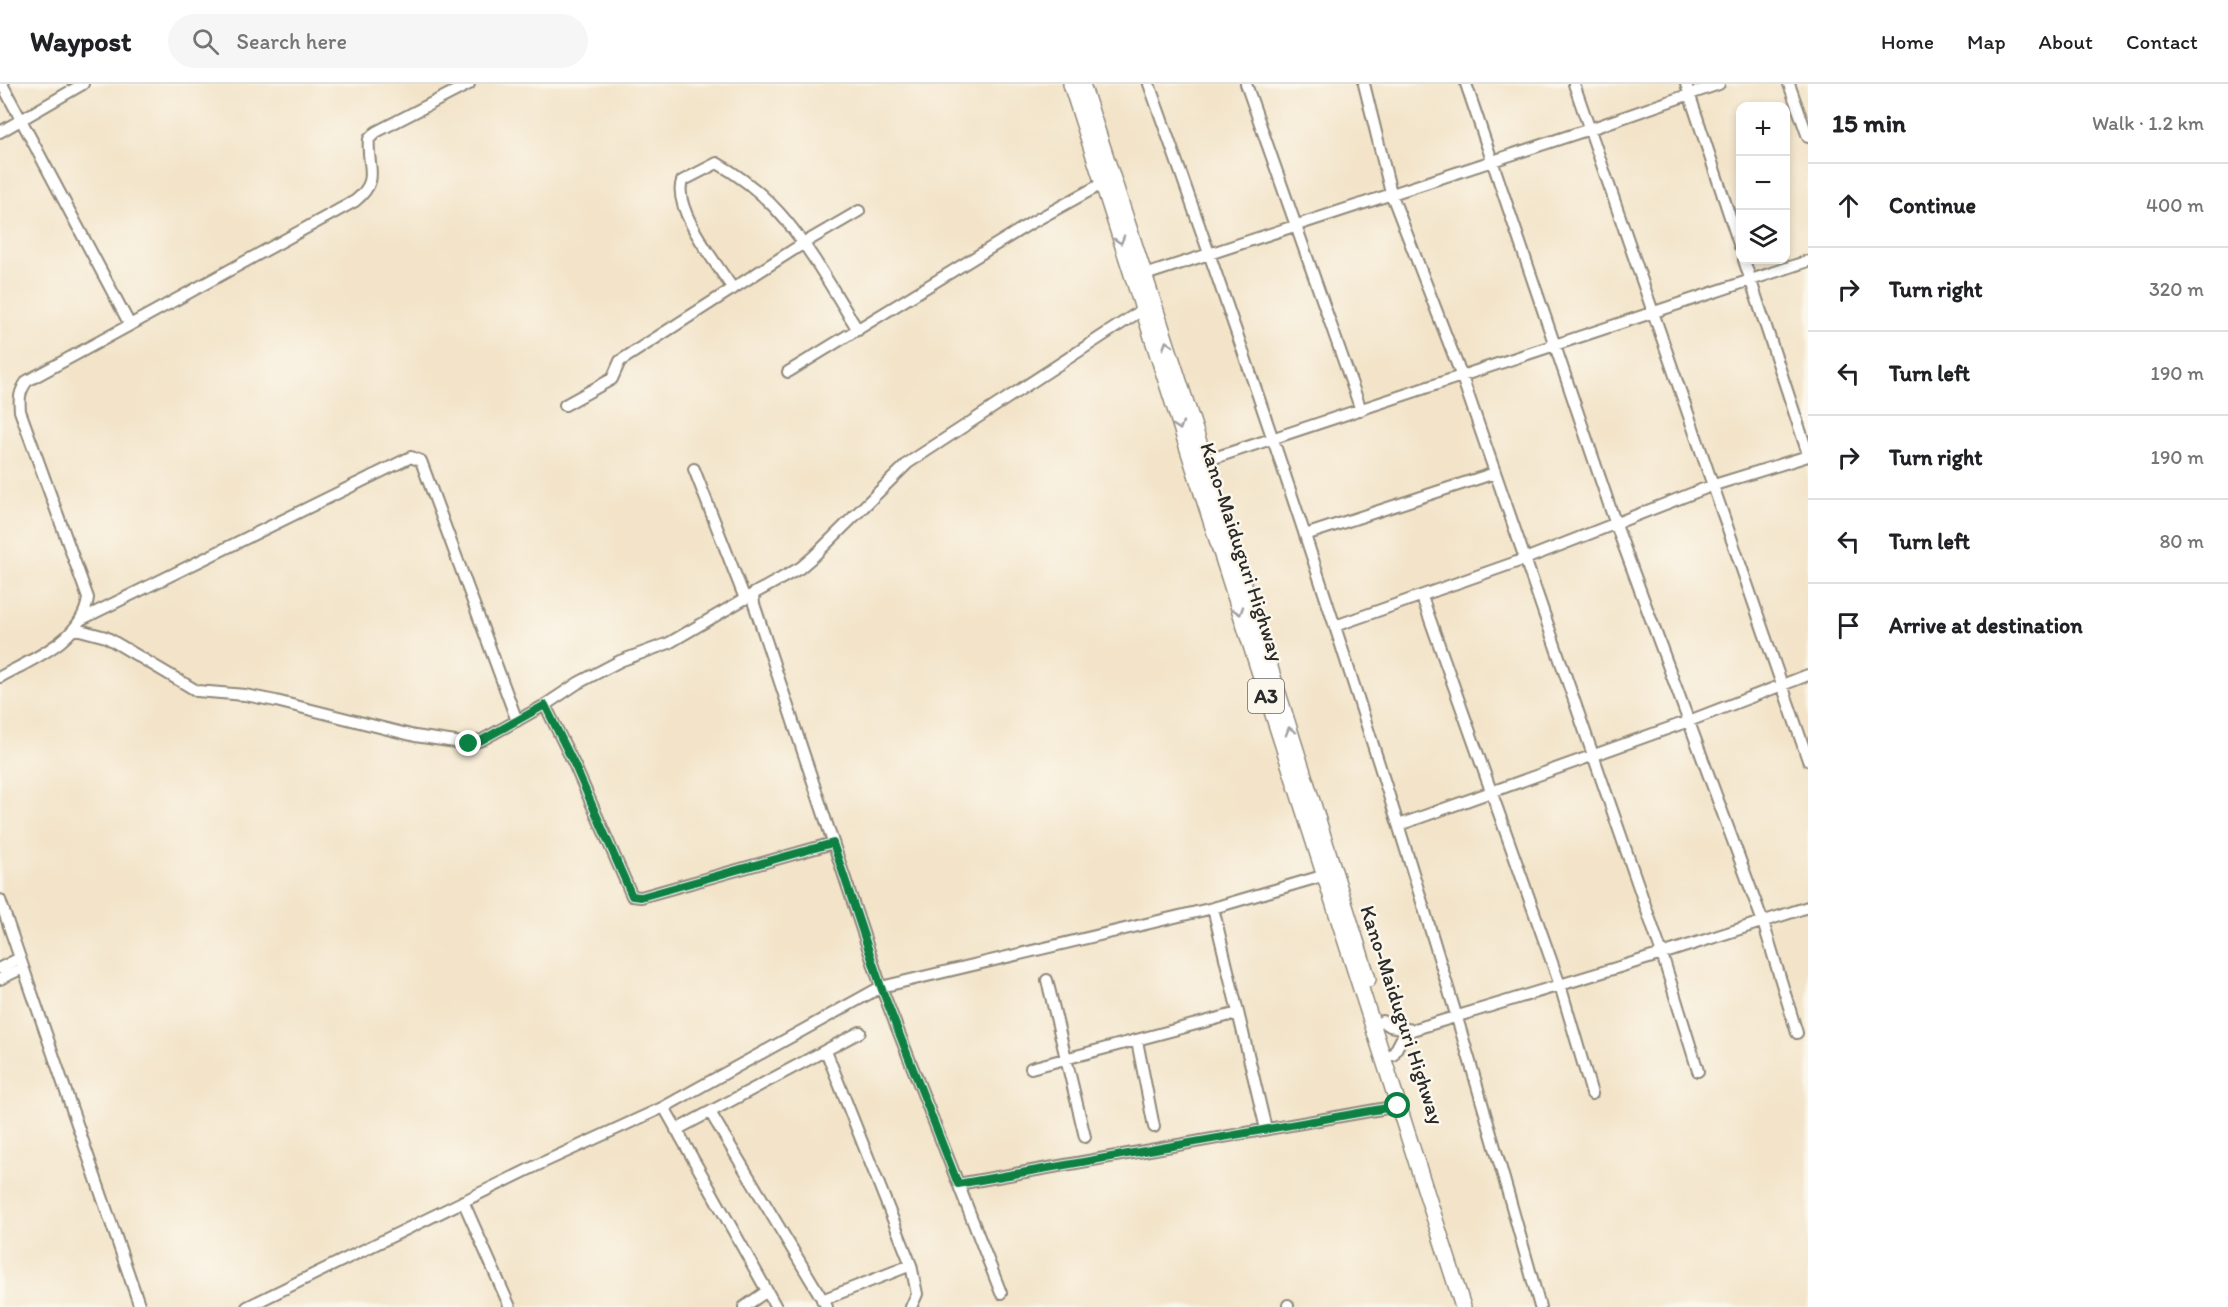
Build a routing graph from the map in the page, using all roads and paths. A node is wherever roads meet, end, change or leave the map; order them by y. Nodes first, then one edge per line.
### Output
1 (2, 84) edge
2 (83, 84) edge
3 (469, 84) edge
4 (1071, 84) edge
5 (1082, 84) edge
6 (1149, 84) edge
7 (1246, 84) edge
8 (1364, 84) edge
9 (1466, 84) edge
10 (1574, 84) edge
11 (1719, 84) edge
12 (1789, 84) edge
13 (1688, 89) edge
14 (21, 120) junction
15 (1590, 129) junction
16 (0, 132) edge
17 (1808, 137) edge
18 (1492, 160) junction
19 (1108, 181) junction
20 (1391, 193) junction
21 (860, 211) dead end
22 (1297, 225) junction
23 (1736, 236) edge
24 (804, 243) junction
25 (1210, 254) junction
26 (1808, 261) edge
27 (1745, 264) edge
28 (1145, 275) junction
29 (1751, 280) junction
30 (733, 289) junction
31 (1142, 310) junction
32 (1652, 314) junction
33 (130, 325) junction
34 (858, 330) junction
35 (1557, 345) junction
36 (788, 372) dead end
37 (1462, 377) junction
38 (565, 405) dead end
39 (1361, 410) junction
40 (1271, 439) junction
41 (1808, 455) edge
42 (1198, 463) junction
43 (694, 469) dead end
44 (1495, 473) junction
45 (1711, 486) junction
46 (1616, 525) junction
47 (1305, 535) junction
48 (1526, 559) junction
49 (749, 596) junction
50 (1422, 597) junction
51 (82, 619) junction
52 (1335, 626) junction
53 (76, 629) junction
54 (1808, 675) edge
55 (0, 677) edge
56 (1782, 687) junction
57 (545, 705) junction
58 (517, 721) junction
59 (1689, 721) junction
60 (1594, 754) junction
61 (1808, 760) edge
62 (1491, 792) junction
63 (1399, 825) junction
64 (833, 843) junction
65 (1329, 874) junction
66 (0, 900) edge
67 (1808, 907) edge
68 (1213, 908) junction
69 (1763, 922) junction
70 (1662, 954) junction
71 (22, 963) junction
72 (0, 968) edge
73 (0, 979) edge
74 (1047, 980) dead end
75 (1560, 985) junction
76 (881, 987) junction
77 (1238, 1013) junction
78 (1458, 1016) junction
79 (1382, 1022) junction
80 (1412, 1030) junction
81 (860, 1032) dead end
82 (1797, 1033) dead end
83 (1137, 1041) junction
84 (825, 1050) junction
85 (1393, 1055) junction
86 (1066, 1059) junction
87 (1031, 1068) dead end
88 (1698, 1071) dead end
89 (1592, 1094) dead end
90 (1398, 1106) junction
91 (664, 1107) junction
92 (710, 1112) junction
93 (1154, 1127) dead end
94 (1266, 1129) junction
95 (676, 1130) junction
96 (1085, 1137) dead end
97 (958, 1184) junction
98 (463, 1201) junction
99 (911, 1265) junction
100 (767, 1291) junction
101 (1001, 1293) dead end
102 (825, 1303) edge
103 (141, 1307) edge
104 (247, 1307) edge
105 (510, 1307) edge
106 (744, 1307) edge
107 (776, 1307) edge
108 (911, 1307) edge
109 (1463, 1307) edge
110 (1474, 1307) edge
111 (1540, 1307) edge

1 - 14 street
2 - 14 street
3 - 33 street
4 - 19 highway, Kano-Maiduguri Highway / A3
5 - 19 highway, Kano-Maiduguri Highway / A3
6 - 25 street
7 - 22 street
8 - 20 street
9 - 18 street
10 - 15 street
11 - 13 street
12 - 17 street
13 - 15 street
13 - 23 street
14 - 16 street
14 - 33 street
15 - 18 street
15 - 32 street
18 - 20 street
18 - 35 street
19 - 28 highway, Kano-Maiduguri Highway / A3
19 -> 31 highway, Kano-Maiduguri Highway / A3
19 - 34 street
20 - 22 street
20 - 37 street
21 - 24 street
22 - 25 street
22 - 39 street
24 - 30 street
24 - 30 street
24 - 34 street
25 - 28 street
25 - 40 street
26 - 29 street
27 - 29 street
42 -> 28 highway, Kano-Maiduguri Highway / A3
29 - 32 street
29 - 41 street
30 - 38 street
31 -> 42 highway, Kano-Maiduguri Highway / A3
31 - 49 street
32 - 35 street
32 - 45 street
33 - 51 street
34 - 36 street
35 - 37 street
35 - 46 street
37 - 39 street
37 - 44 street
39 - 40 street
40 - 42 street
40 - 47 street
41 - 45 street
42 - 65 highway, Kano-Maiduguri Highway / A3
43 - 49 street
44 - 47 street
44 - 48 street
45 - 46 street
45 - 56 street
46 - 48 street
46 - 59 street
47 - 52 street
48 - 50 street
48 - 60 street
49 - 57 street
49 - 64 street
50 - 52 street
50 - 62 street
51 - 53 street
51 - 58 street
52 - 63 street
53 - 55 street
53 - 58 street
54 - 56 street
56 - 59 street
56 - 61 street
57 - 58 street
57 - 64 street
59 - 60 street
59 - 69 street
60 - 62 street
60 - 70 street
62 - 63 street
62 - 75 street
63 - 78 street
64 - 76 street
65 - 68 street
65 - 79 highway, Kano-Maiduguri Highway / A3
65 - 90 highway, Kano-Maiduguri Highway / A3
66 - 71 street
67 - 69 street
68 - 76 street
68 - 77 street
69 - 70 street
69 - 82 street
70 - 75 street
70 - 88 street
71 - 72 street
71 - 73 street
71 - 103 street
74 - 86 street
75 - 78 street
75 - 89 street
76 - 91 street
76 - 97 street
77 - 83 street
77 - 94 street
78 - 80 street
78 - 111 street
79 - 80 street
79 - 85 highway, Kano-Maiduguri Highway / A3
80 - 85 street
81 - 84 street
83 - 86 street
83 - 93 street
84 - 92 street
84 - 99 street
85 - 110 highway, Kano-Maiduguri Highway / A3
86 - 87 street
86 - 96 street
90 - 94 street
90 - 109 highway, Kano-Maiduguri Highway / A3
91 - 95 street
91 - 98 street
92 - 95 street
92 - 102 street
94 - 97 street
95 - 100 street
97 - 101 street
98 - 104 street
98 - 105 street
99 - 102 street
99 - 108 street
100 - 106 street
100 - 107 street

